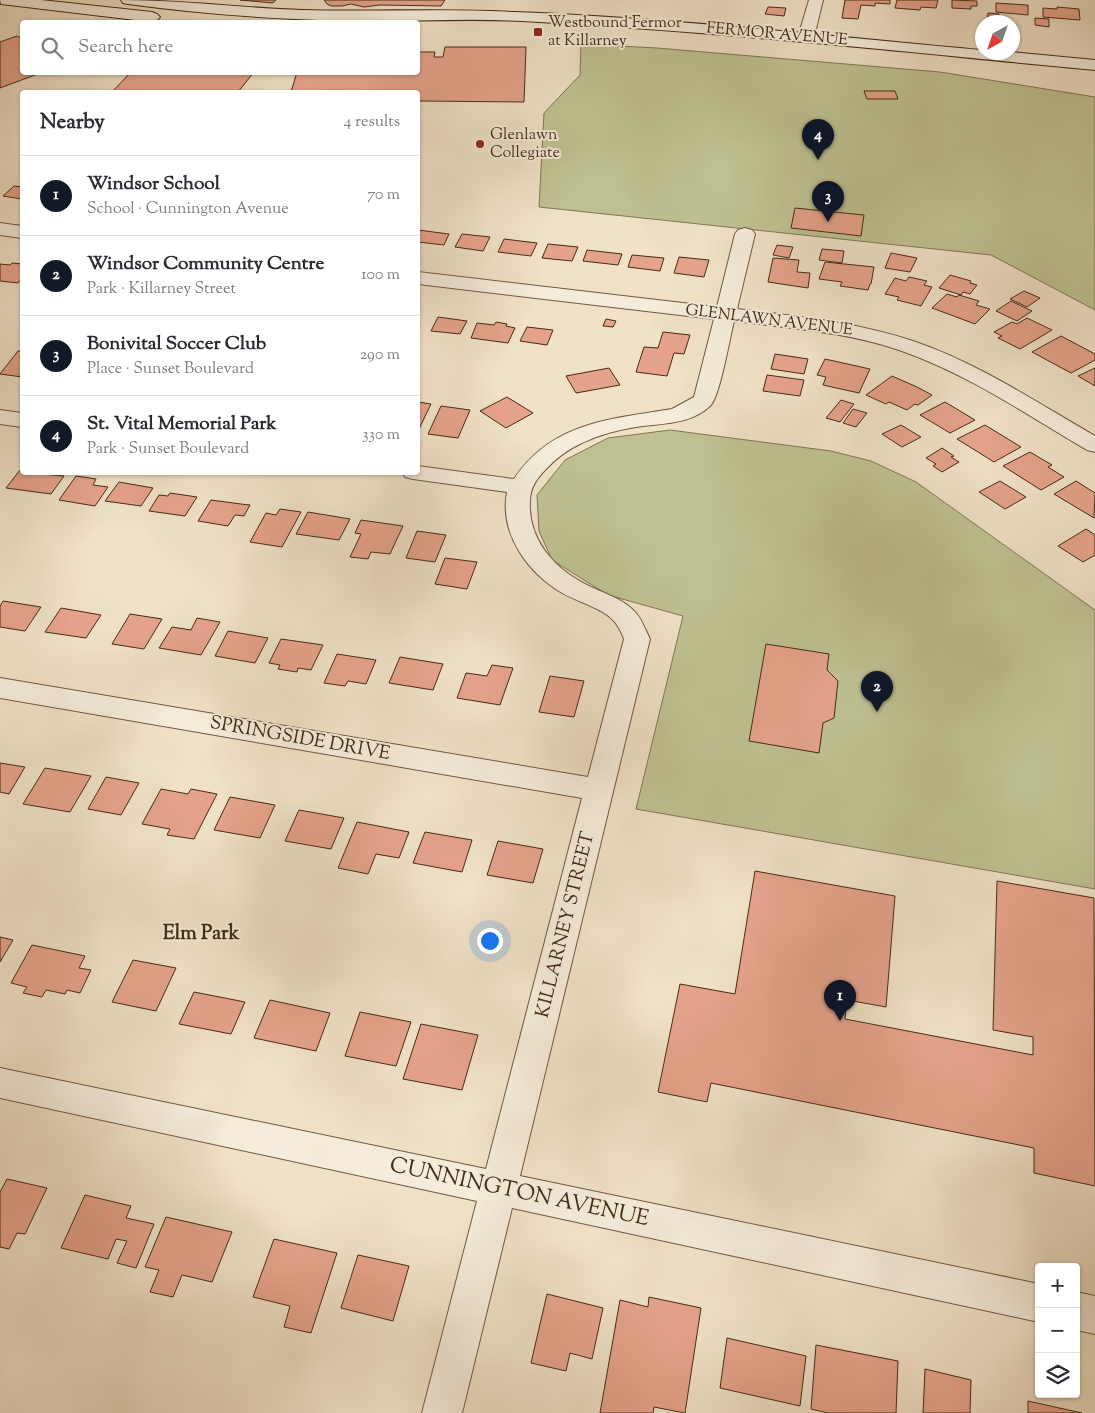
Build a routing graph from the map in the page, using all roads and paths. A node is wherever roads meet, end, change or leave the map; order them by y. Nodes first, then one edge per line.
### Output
1 (1, 0) edge
2 (128, 0) edge
3 (164, 0) edge
4 (816, 0) edge
5 (32, 1) edge
6 (189, 8) junction
7 (0, 12) edge
8 (202, 20) edge
9 (420, 29) edge
10 (806, 38) junction
11 (1095, 65) edge
12 (1095, 79) edge
13 (0, 229) edge
14 (20, 232) edge
15 (746, 234) dead end
16 (420, 278) edge
17 (726, 316) junction
18 (0, 416) edge
19 (20, 420) edge
20 (1095, 445) edge
21 (420, 473) edge
22 (520, 487) junction
23 (0, 688) edge
24 (600, 790) junction
25 (0, 1083) edge
26 (499, 1189) junction
27 (1035, 1303) edge
28 (1080, 1312) edge
29 (1095, 1315) edge
30 (442, 1413) edge

1 - 5 street
2 - 6 street, FERMOR AVENUE
3 - 6 street
4 - 10 street
5 - 7 street
5 - 8 street
6 - 10 street, FERMOR AVENUE
9 - 12 street, FERMOR AVENUE
10 - 11 street, FERMOR AVENUE
13 - 14 street
15 - 17 street
16 - 17 street, GLENLAWN AVENUE
17 - 20 street, GLENLAWN AVENUE
17 - 22 street
18 - 19 street
21 - 22 street
22 - 24 street, KILLARNEY STREET
23 - 24 street, SPRINGSIDE DRIVE
24 - 26 street, KILLARNEY STREET
25 - 26 street, CUNNINGTON AVENUE
26 - 27 street, CUNNINGTON AVENUE
26 - 30 street, KILLARNEY STREET
28 - 29 street

